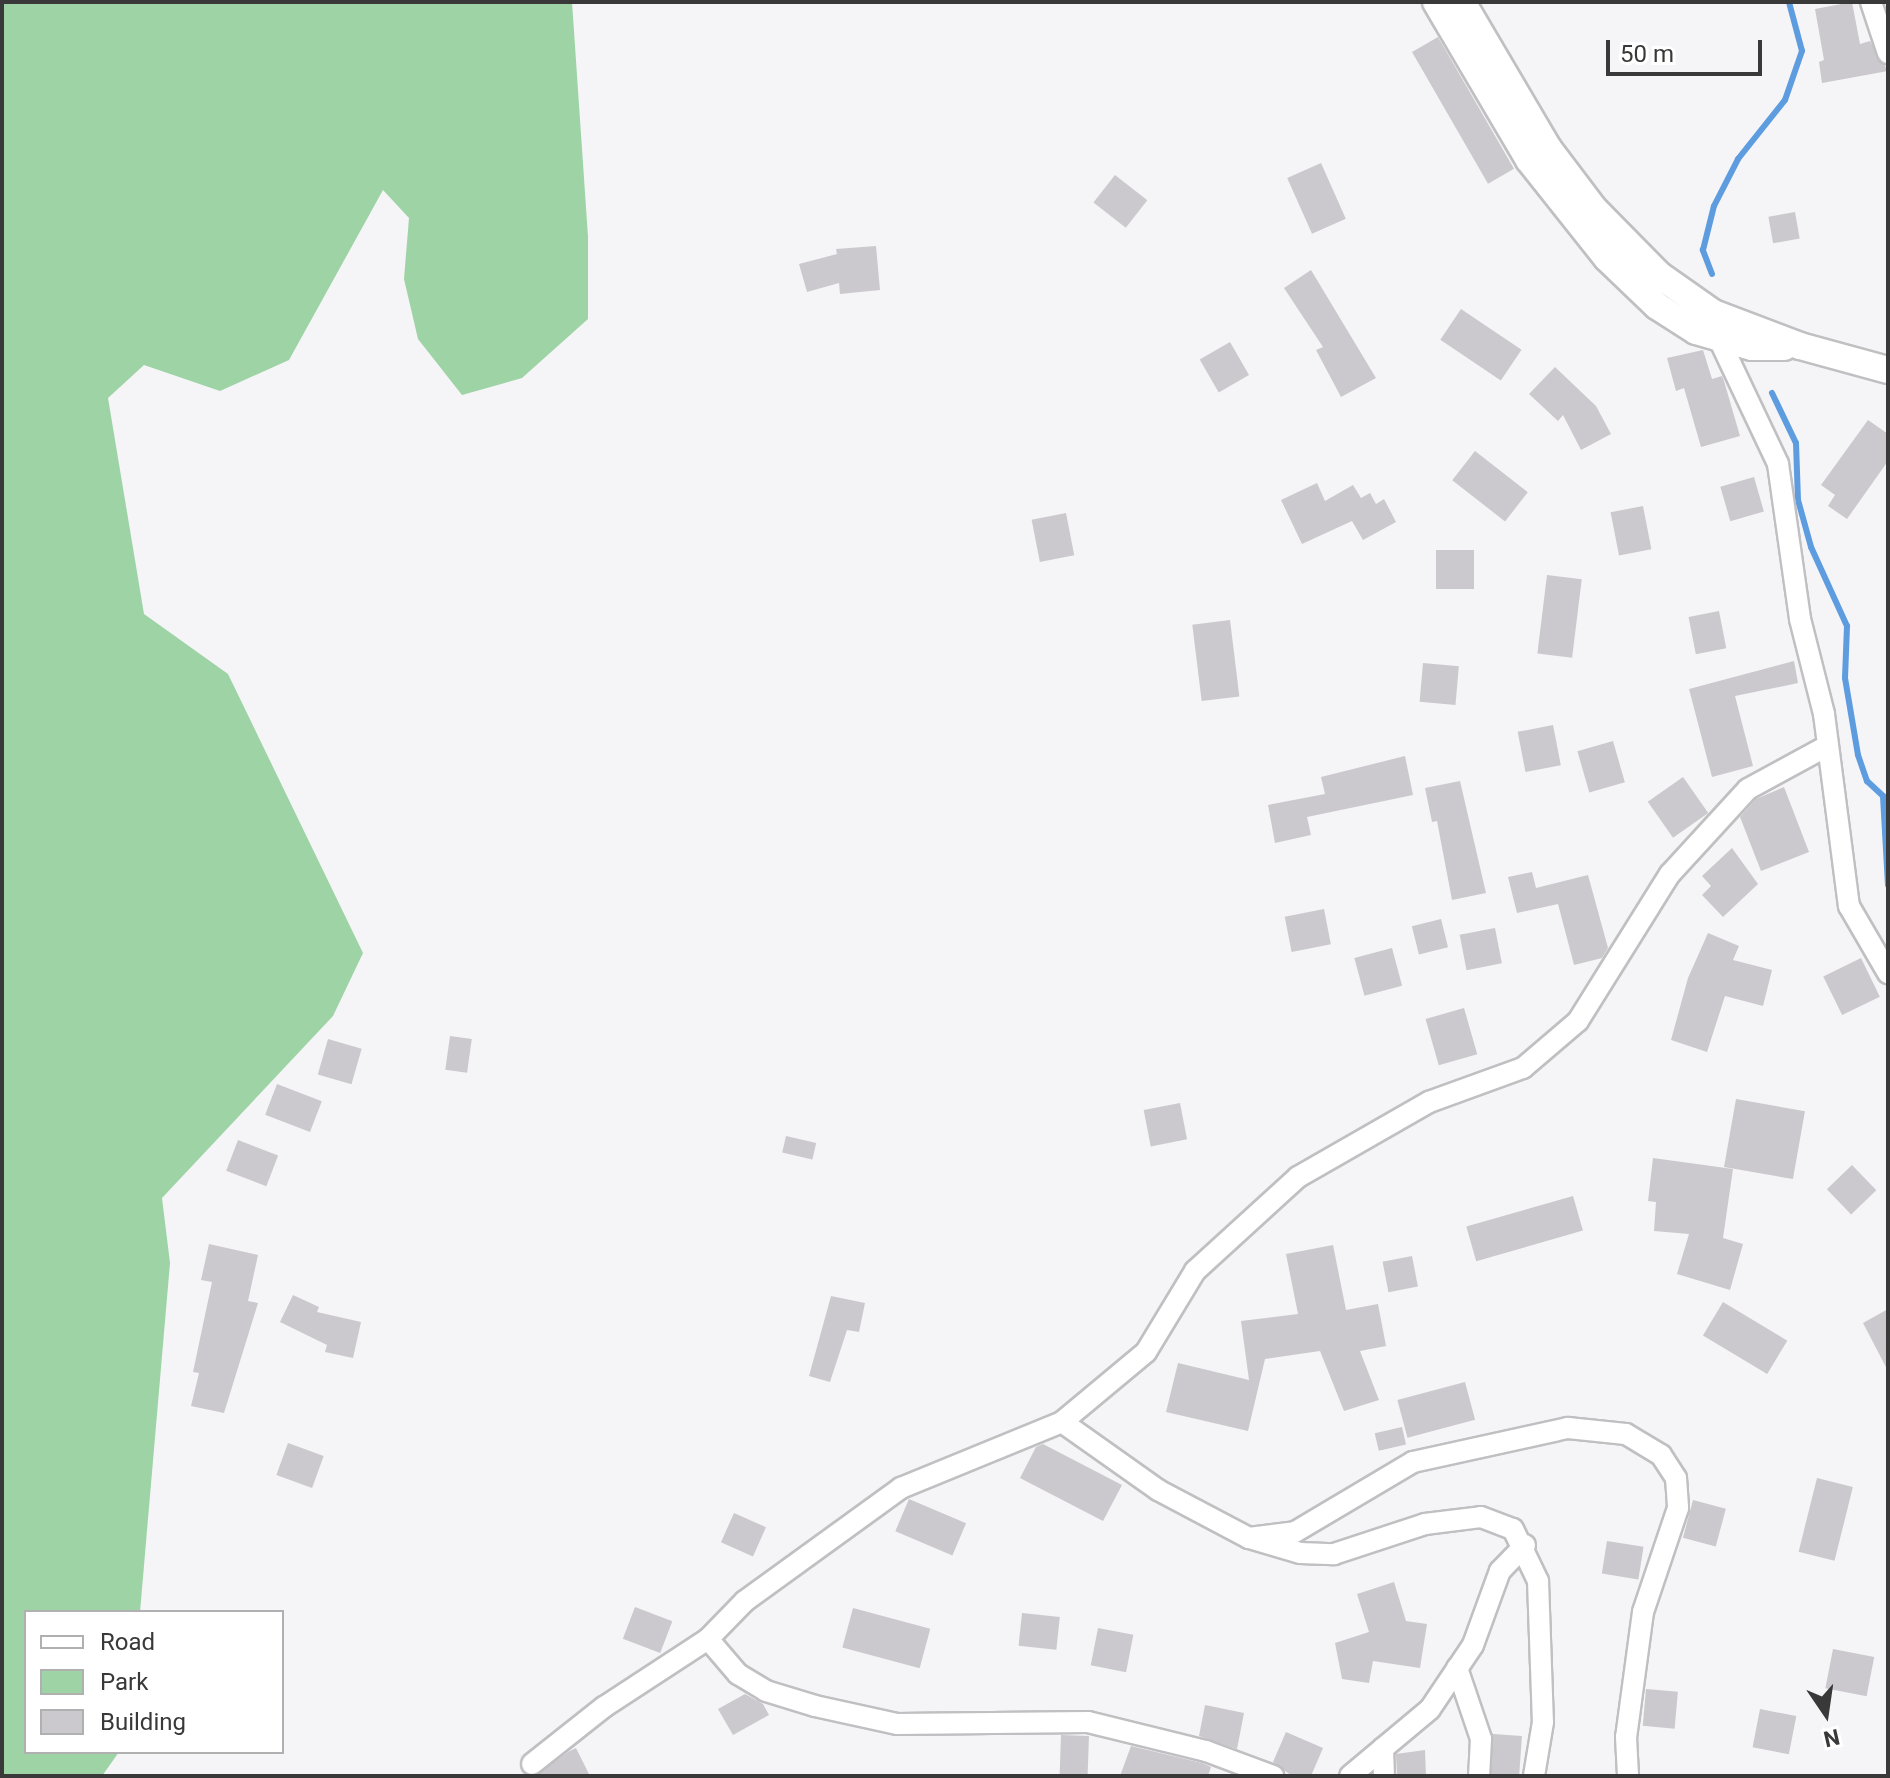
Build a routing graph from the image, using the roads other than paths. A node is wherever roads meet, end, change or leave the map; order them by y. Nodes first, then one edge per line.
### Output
1 (1436, 2) edge
2 (1462, 2) edge
3 (1871, 2) edge
4 (1888, 53) edge
5 (1719, 339) junction
6 (1800, 346) junction
7 (1888, 370) edge
8 (1827, 746) junction
9 (1888, 973) edge
10 (1062, 1422) junction
11 (1249, 1538) junction
12 (1525, 1545) junction
13 (708, 1639) junction
14 (1457, 1668) junction
15 (1383, 1748) junction
16 (532, 1764) dead end
17 (1273, 1776) edge
18 (1350, 1776) edge
19 (1384, 1776) edge
20 (1479, 1776) edge
21 (1534, 1776) edge
22 (1628, 1776) edge

1 - 5 street
2 - 6 street
3 - 4 street
5 - 6 street
5 - 8 street
6 - 7 street
8 - 9 street
8 - 10 street
10 - 11 street
10 - 13 street
11 - 12 street
11 - 22 street
12 - 14 street
12 - 21 street
13 - 16 street
13 - 17 street
14 - 15 street
14 - 20 street
15 - 18 street
15 - 19 street

